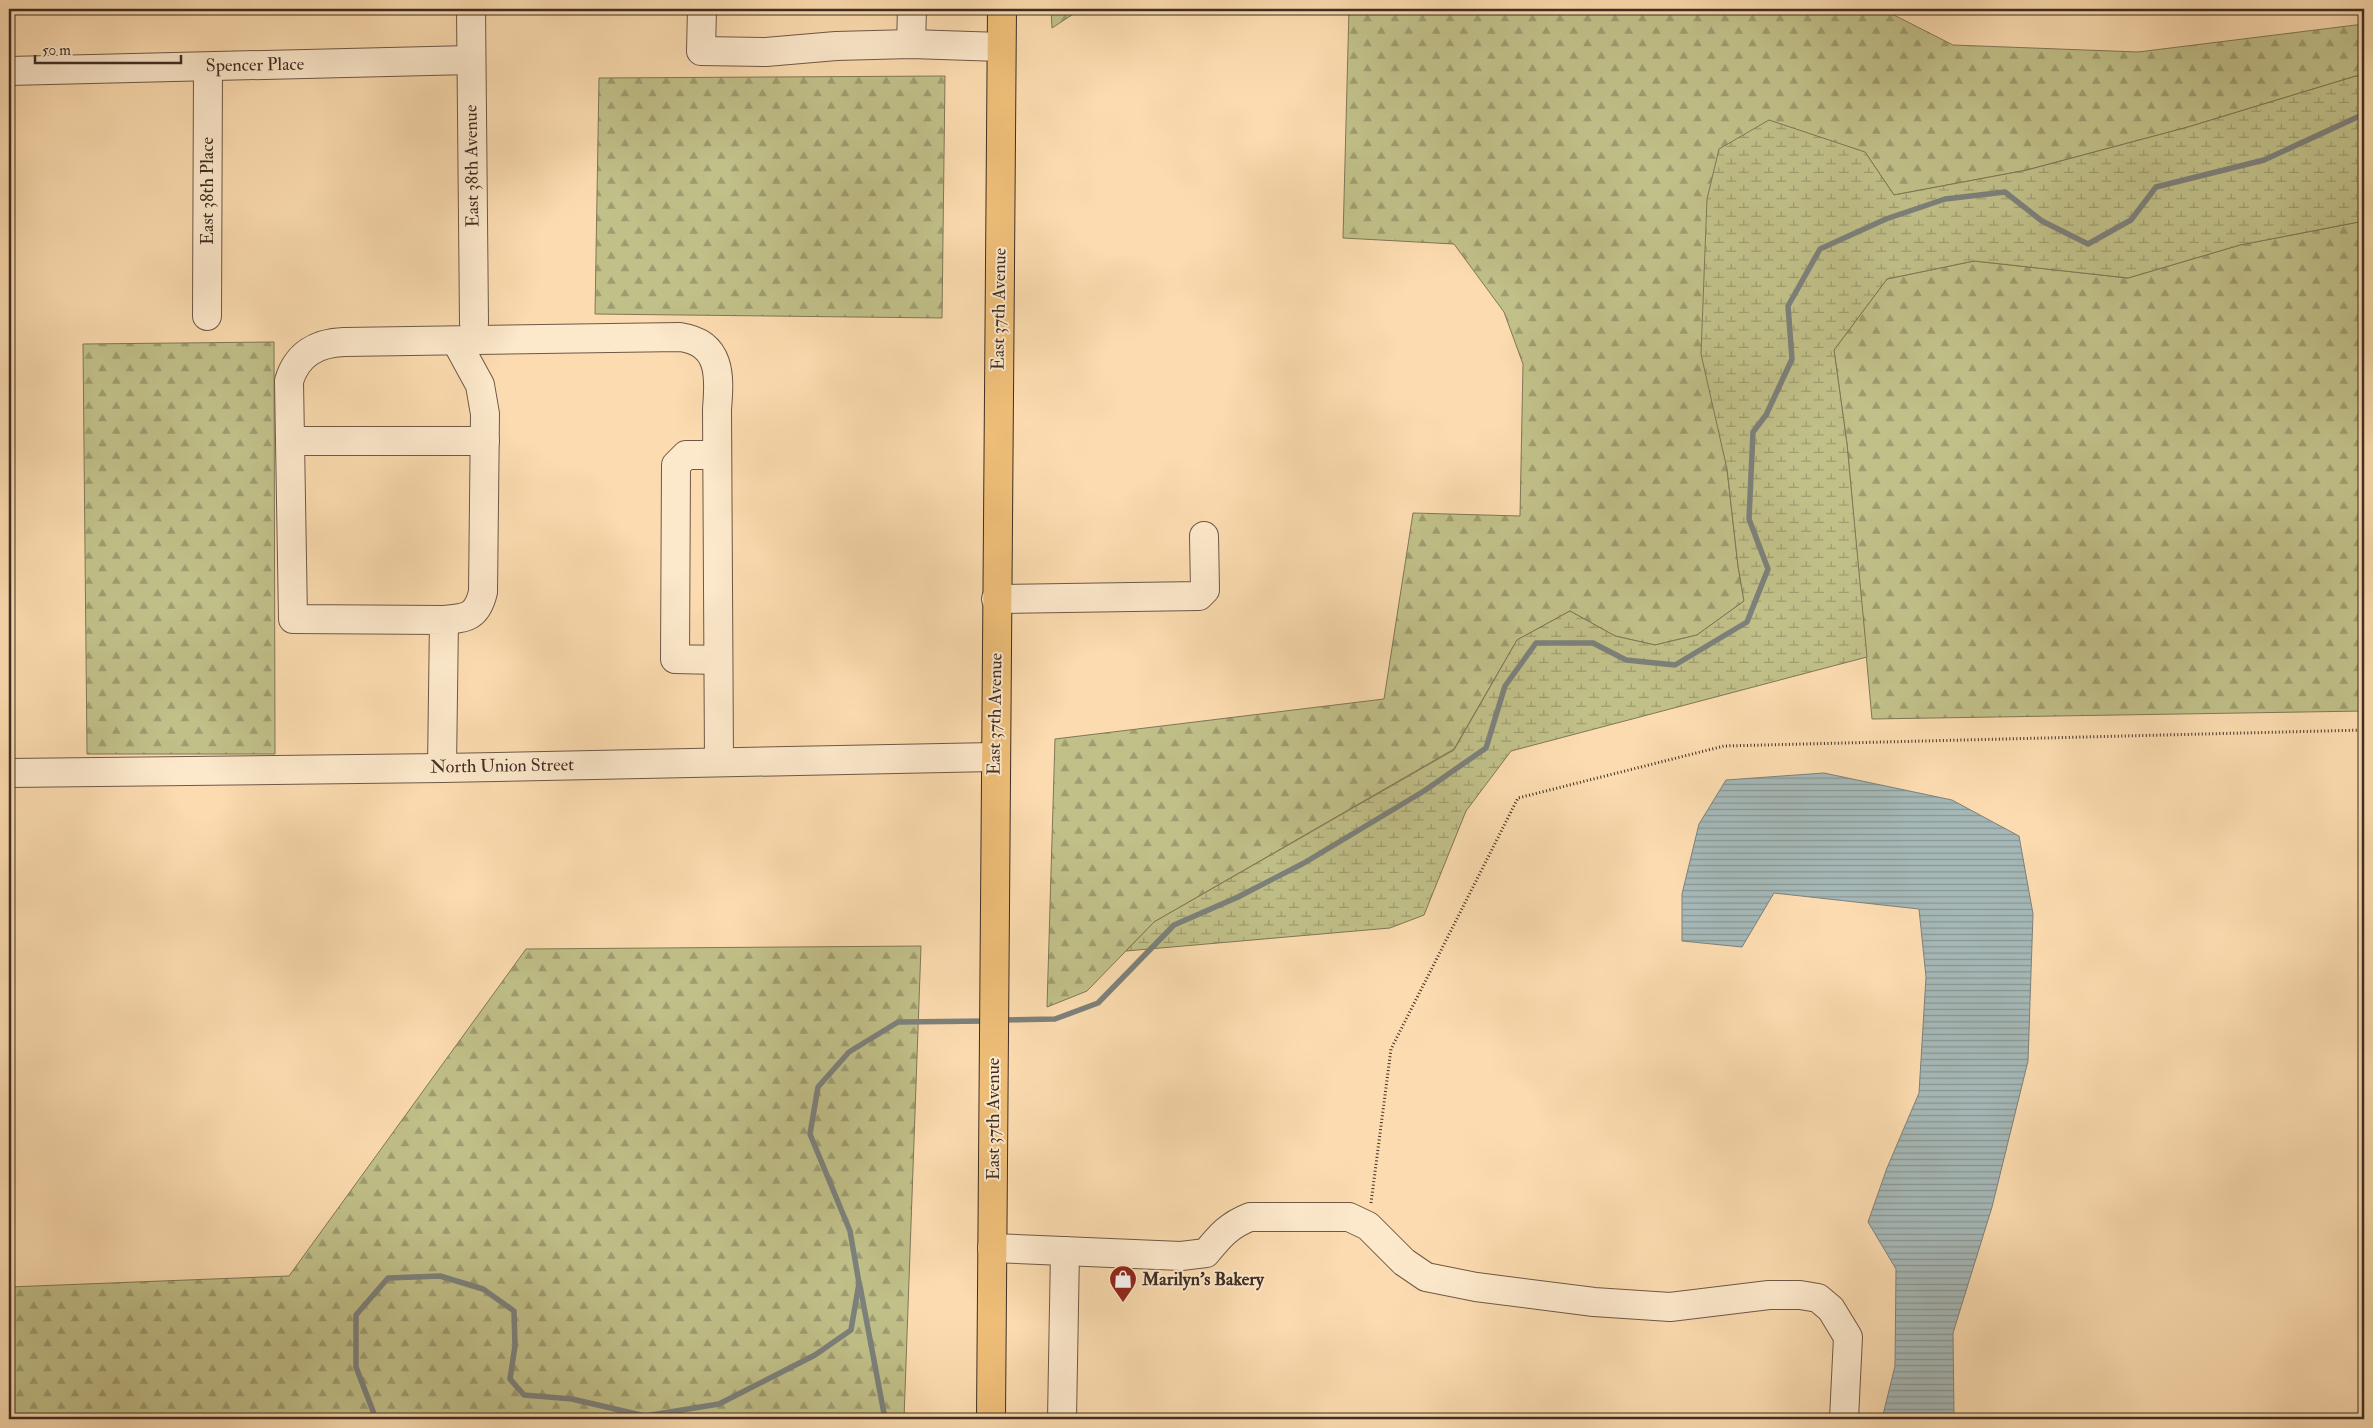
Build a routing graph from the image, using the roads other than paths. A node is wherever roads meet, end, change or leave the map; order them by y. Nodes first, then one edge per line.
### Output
1 (471, 9) edge
2 (702, 9) edge
3 (912, 9) edge
4 (1002, 9) edge
5 (911, 44) junction
6 (1001, 47) junction
7 (470, 60) junction
8 (208, 67) junction
9 (9, 71) edge
10 (207, 316) dead end
11 (465, 332) junction
12 (484, 441) junction
13 (290, 442) junction
14 (717, 455) junction
15 (1204, 536) dead end
16 (996, 599) junction
17 (444, 620) junction
18 (718, 660) junction
19 (994, 756) junction
20 (719, 762) junction
21 (442, 768) junction
22 (9, 773) edge
23 (992, 1248) junction
24 (1065, 1251) junction
25 (991, 1419) edge
26 (1062, 1419) edge
27 (1844, 1419) edge

1 - 7 street, East 38th Avenue
2 - 5 street
3 - 5 street
4 - 6 main road, East 37th Avenue
5 - 6 street
6 - 16 main road, East 37th Avenue
7 - 8 street, Spencer Place
7 - 11 street, East 38th Avenue
8 - 9 street, Spencer Place
8 - 10 street, East 38th Place
11 - 12 street
11 - 13 street
11 - 14 street
12 - 13 street
12 - 17 street
13 - 17 street
14 - 18 street
14 - 18 street
15 - 16 street
16 - 19 main road, East 37th Avenue
17 - 21 street
18 - 20 street
19 - 20 street, North Union Street
19 - 23 main road, East 37th Avenue
20 - 21 street, North Union Street
21 - 22 street, North Union Street
23 - 24 street
23 - 25 main road, East 37th Avenue
24 - 26 street
24 - 27 street

